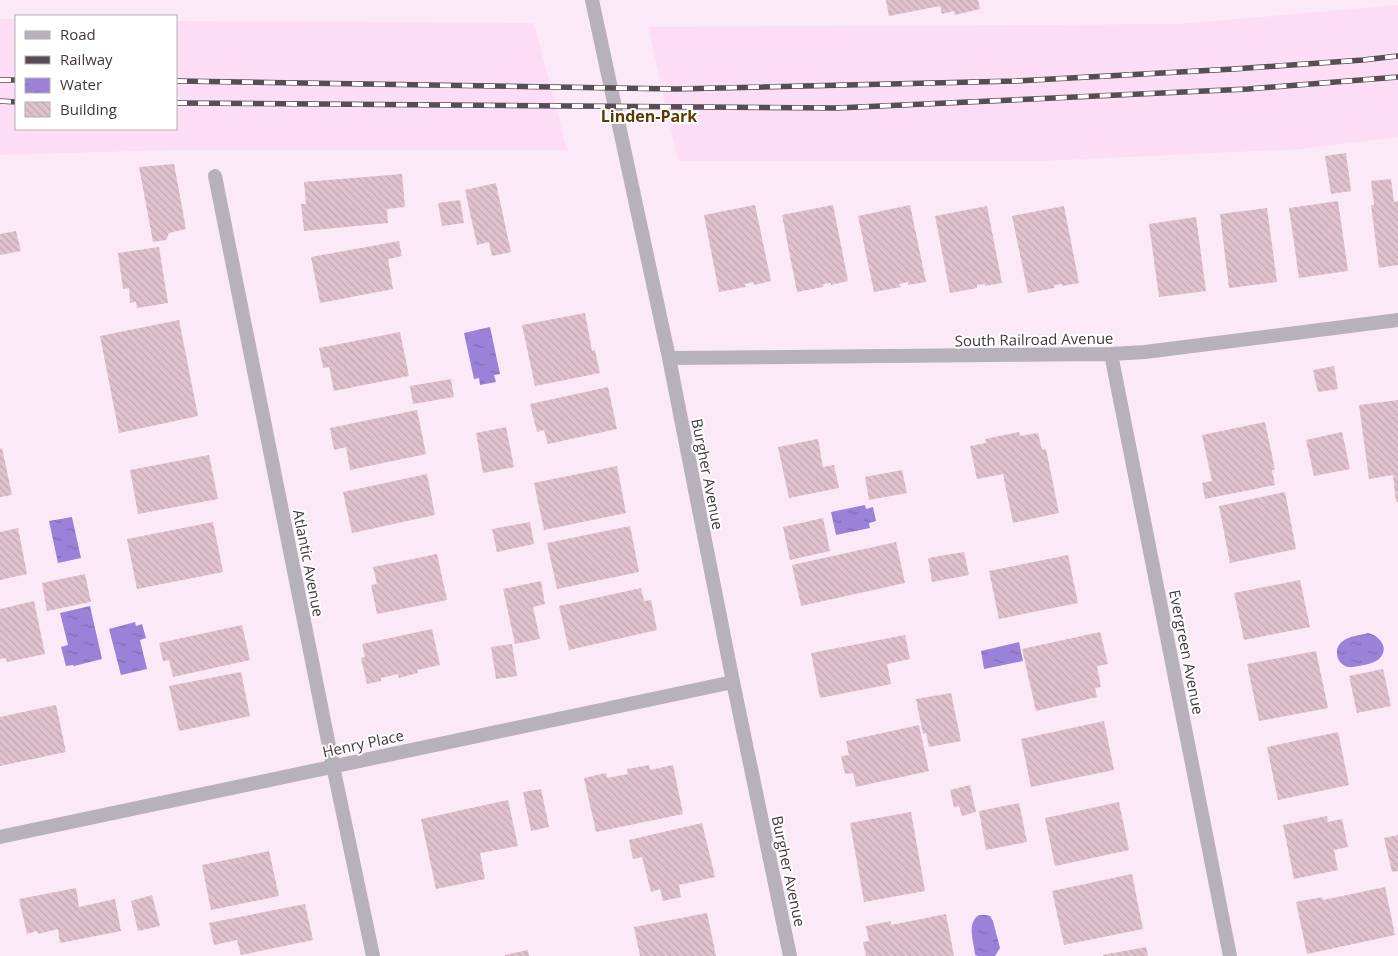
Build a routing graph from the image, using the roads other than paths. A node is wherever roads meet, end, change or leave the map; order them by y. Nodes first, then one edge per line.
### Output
1 (592, 0) edge
2 (215, 176) dead end
3 (1398, 320) edge
4 (1111, 354) junction
5 (668, 358) junction
6 (733, 682) junction
7 (333, 766) junction
8 (0, 837) edge
9 (373, 956) edge
10 (790, 956) edge
11 (1230, 956) edge

1 - 5 street, Burgher Avenue
2 - 7 street, Atlantic Avenue
3 - 4 street, South Railroad Avenue
4 - 5 street, South Railroad Avenue
4 - 11 street, Evergreen Avenue
5 - 6 street, Burgher Avenue
6 - 7 street, Henry Place
6 - 10 street, Burgher Avenue
7 - 8 street, Henry Place
7 - 9 street, Atlantic Avenue

